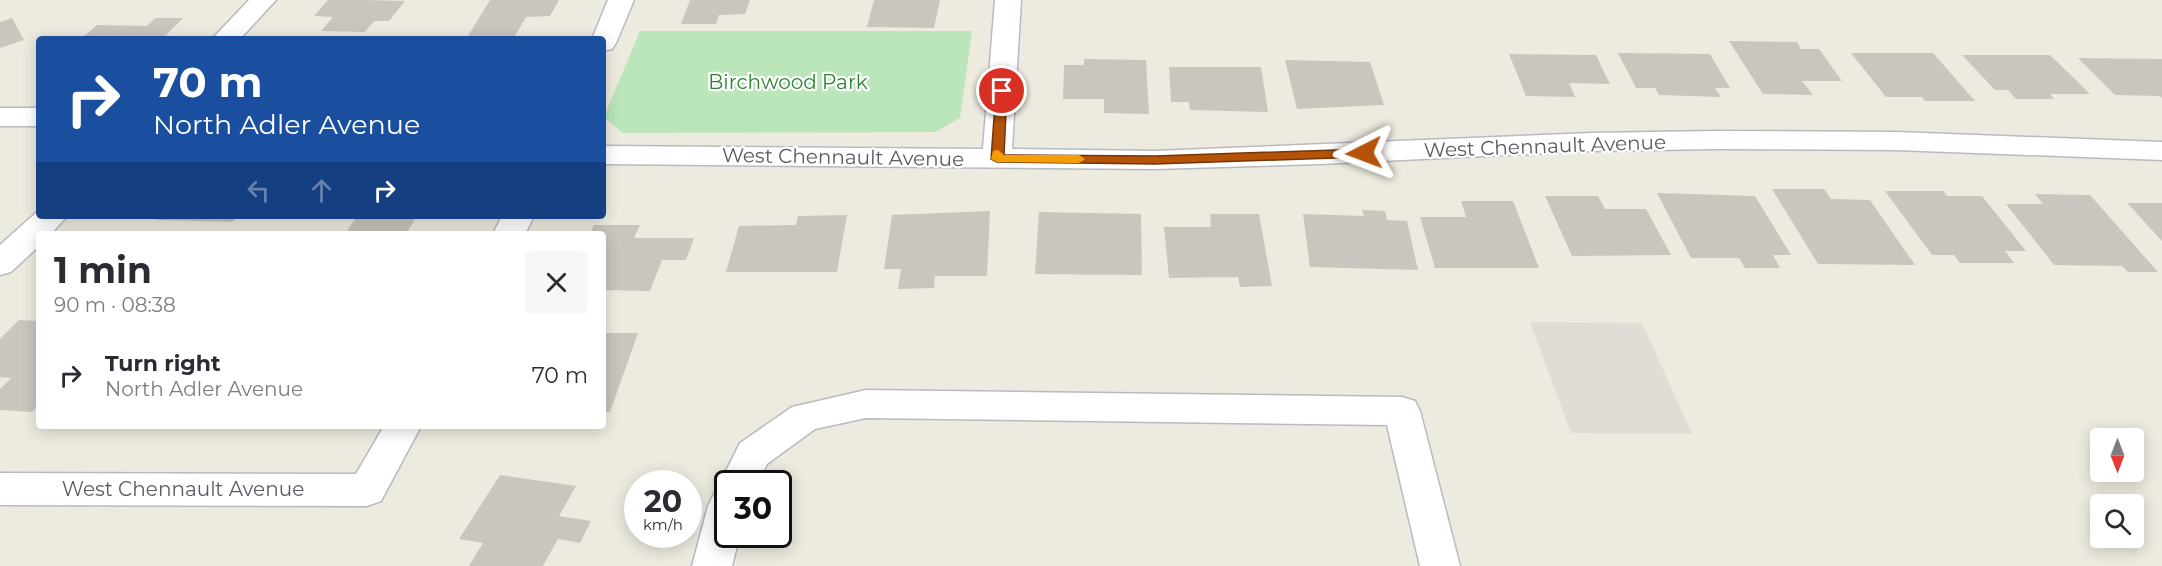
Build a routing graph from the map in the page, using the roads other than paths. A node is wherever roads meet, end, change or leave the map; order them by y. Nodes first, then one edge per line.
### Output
1 (263, 0) edge
2 (621, 0) edge
3 (1008, 0) edge
4 (228, 36) edge
5 (606, 36) edge
6 (0, 117) edge
7 (36, 117) edge
8 (2162, 151) edge
9 (606, 155) edge
10 (997, 159) junction
11 (48, 219) edge
12 (0, 264) edge
13 (401, 429) edge
14 (745, 470) edge
15 (0, 489) edge
16 (717, 548) edge
17 (712, 566) edge
18 (1440, 566) edge

1 - 4 street
2 - 5 street
3 - 10 street
6 - 7 street
8 - 10 street, West Chennault Avenue
9 - 10 street, West Chennault Avenue
11 - 12 street
13 - 15 street, West Chennault Avenue
14 - 18 street
16 - 17 street

